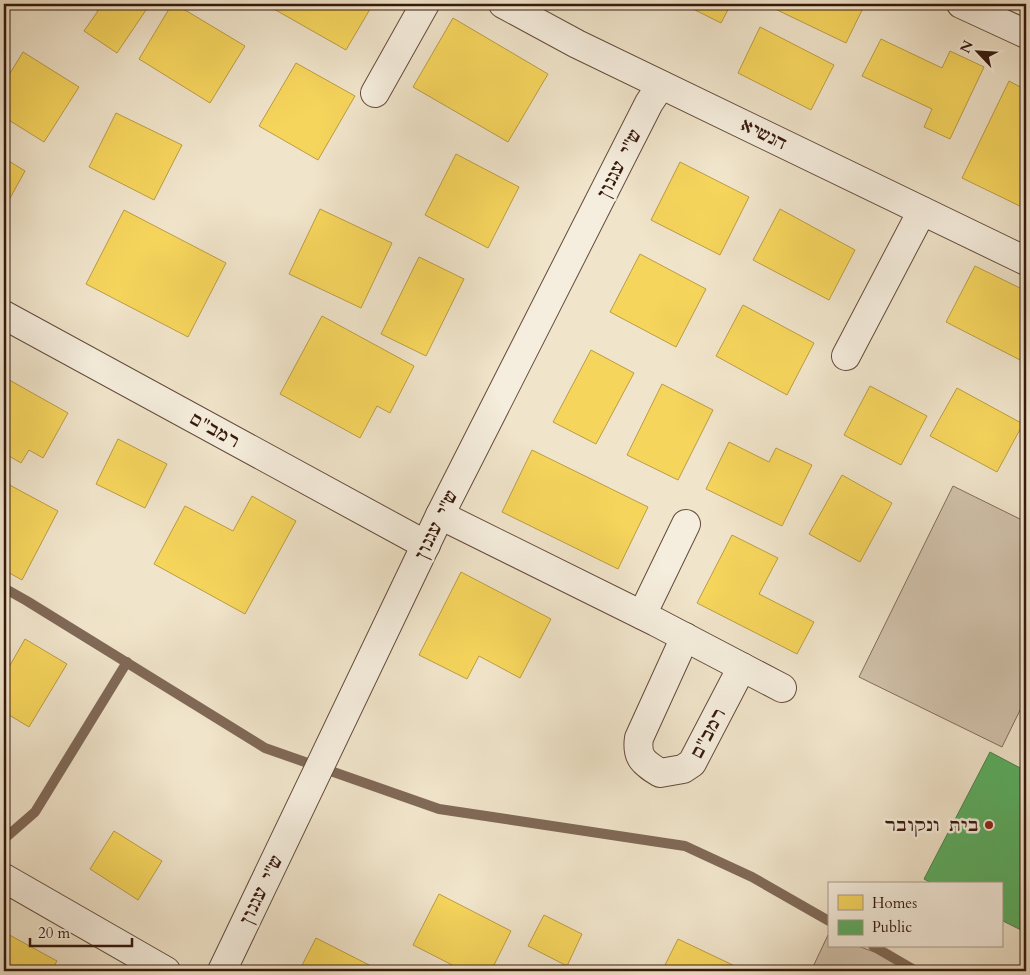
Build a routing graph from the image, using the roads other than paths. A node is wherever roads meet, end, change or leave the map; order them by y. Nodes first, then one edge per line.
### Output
1 (425, 4) edge
2 (503, 4) edge
3 (961, 4) edge
4 (1026, 34) edge
5 (661, 85) junction
6 (375, 93) dead end
7 (922, 211) junction
8 (1026, 261) edge
9 (4, 315) edge
10 (846, 356) dead end
11 (440, 516) junction
12 (686, 524) dead end
13 (426, 545) junction
14 (642, 615) junction
15 (685, 637) junction
16 (742, 667) junction
17 (782, 688) dead end
18 (4, 878) edge
19 (166, 971) edge
20 (222, 971) edge

1 - 6 street
2 - 5 street, הנשיא
3 - 4 street
5 - 7 street, הנשיא
5 - 11 street, ש"י עגנון
7 - 8 street, הנשיא
7 - 10 street
9 - 13 street, רמב"ם
11 - 13 street, ש"י עגנון
11 - 14 street
12 - 14 street
13 - 20 street, ש"י עגנון
14 - 15 street
15 - 16 street
15 - 16 street, רמב"ם
16 - 17 street
18 - 19 street

